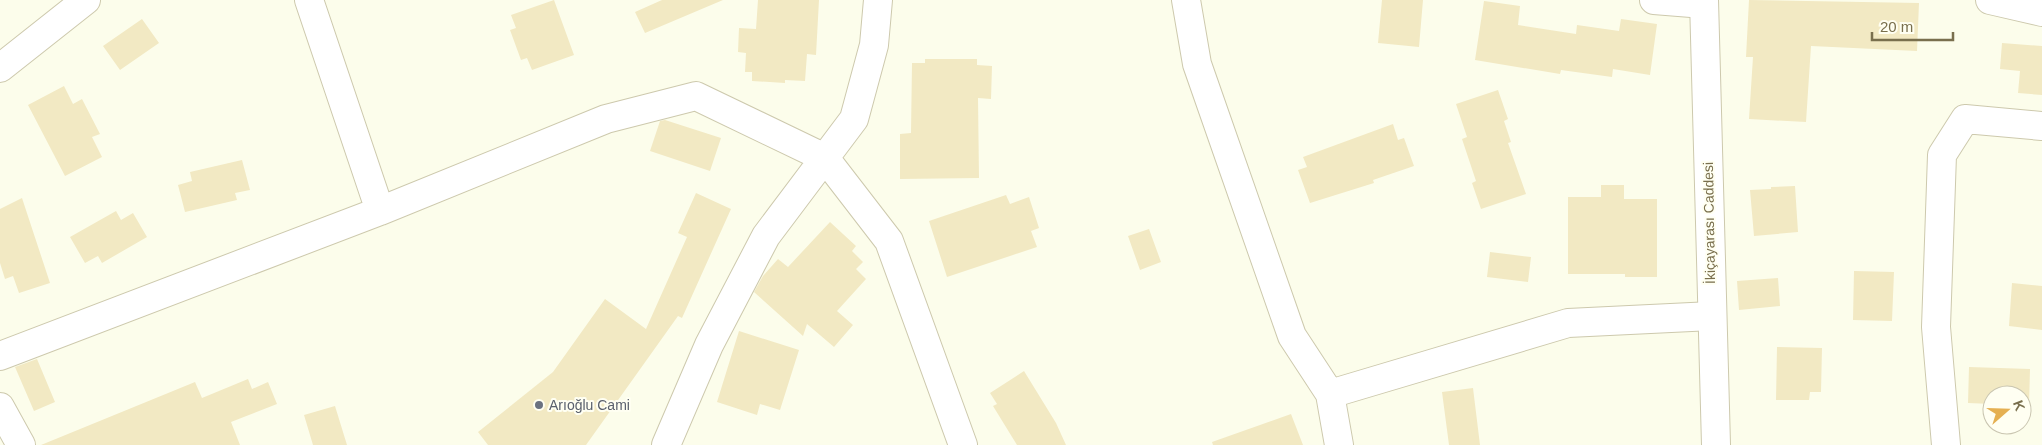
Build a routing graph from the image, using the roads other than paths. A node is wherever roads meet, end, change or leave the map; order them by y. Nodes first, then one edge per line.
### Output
1 (86, 0) edge
2 (308, 0) edge
3 (878, 0) edge
4 (1186, 0) edge
5 (1654, 0) edge
6 (1990, 0) edge
7 (1704, 2) edge
8 (2042, 12) edge
9 (0, 68) edge
10 (2042, 126) edge
11 (825, 158) junction
12 (380, 211) junction
13 (1712, 316) junction
14 (0, 356) edge
15 (1330, 394) junction
16 (0, 407) edge
17 (21, 445) edge
18 (666, 445) edge
19 (963, 445) edge
20 (1339, 445) edge
21 (1716, 445) edge
22 (1946, 445) edge

1 - 9 street
2 - 12 street
3 - 11 street
4 - 15 street
5 - 7 street
6 - 8 street
7 - 13 street, İkiçayarası Caddesi
10 - 22 street
11 - 12 street
11 - 18 street
11 - 19 street
12 - 14 street
13 - 15 street
13 - 21 street, İkiçayarası Caddesi
15 - 20 street
16 - 17 street

